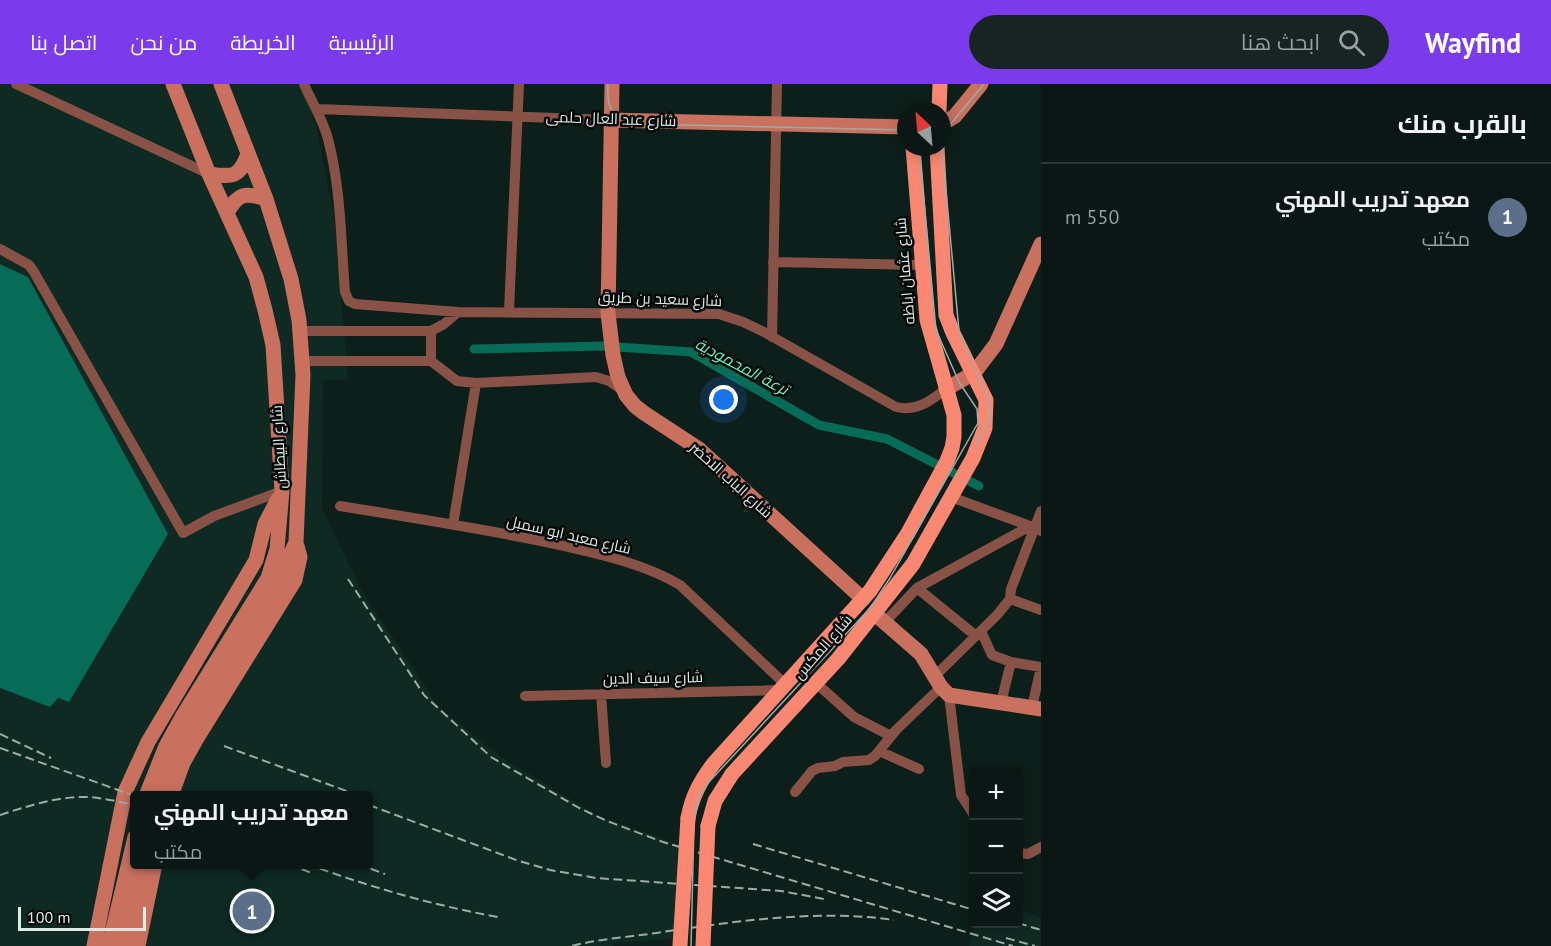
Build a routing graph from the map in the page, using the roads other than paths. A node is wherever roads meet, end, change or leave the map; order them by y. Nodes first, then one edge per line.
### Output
1 (16, 84) edge
2 (173, 84) edge
3 (221, 84) edge
4 (304, 84) edge
5 (519, 84) edge
6 (612, 84) edge
7 (777, 84) edge
8 (940, 84) edge
9 (981, 84) edge
10 (939, 102) edge
11 (317, 109) junction
12 (517, 116) junction
13 (951, 118) edge
14 (610, 120) junction
15 (777, 123) junction
16 (897, 128) edge
17 (248, 154) junction
18 (914, 156) edge
19 (937, 156) edge
20 (209, 174) junction
21 (266, 199) junction
22 (227, 213) junction
23 (1041, 244) edge
24 (0, 249) edge
25 (773, 262) junction
26 (922, 265) junction
27 (509, 311) junction
28 (458, 312) junction
29 (608, 313) junction
30 (300, 331) junction
31 (431, 331) junction
32 (772, 337) junction
33 (303, 361) junction
34 (431, 361) junction
35 (975, 373) junction
36 (476, 383) junction
37 (946, 389) junction
38 (625, 393) junction
39 (282, 491) junction
40 (951, 497) junction
41 (340, 506) dead end
42 (1041, 511) edge
43 (453, 525) junction
44 (1035, 528) edge
45 (296, 542) junction
46 (273, 581) junction
47 (917, 588) junction
48 (1010, 598) junction
49 (863, 599) junction
50 (1041, 610) edge
51 (880, 618) junction
52 (978, 634) junction
53 (1011, 662) junction
54 (1041, 667) edge
55 (816, 684) junction
56 (942, 686) junction
57 (783, 687) junction
58 (601, 694) junction
59 (525, 696) dead end
60 (1001, 703) junction
61 (1036, 708) edge
62 (891, 736) junction
63 (879, 751) junction
64 (606, 763) dead end
65 (919, 769) dead end
66 (148, 791) edge
67 (161, 791) edge
68 (172, 791) edge
69 (795, 792) dead end
70 (969, 807) edge
71 (1041, 848) edge
72 (1023, 854) edge
73 (130, 858) edge
74 (141, 869) edge
75 (154, 869) edge
76 (94, 946) edge
77 (109, 946) edge
78 (123, 946) edge
79 (138, 946) edge
80 (680, 946) edge
81 (703, 946) edge

1 - 20 street
2 - 20 street, شارع البيطاش
3 - 17 street, شارع البيطاش
4 - 11 street
5 - 12 street
6 - 14 street
7 - 15 street
8 - 10 main road
9 - 13 street
11 - 12 street, شارع عبد العال حلمى
11 - 28 street, شارع سعيد بن طريق
12 - 14 street, شارع عبد العال حلمى
12 - 27 street
14 - 15 street, شارع عبد العال حلمى
14 - 29 street
15 - 16 street, شارع عبد العال حلمى
15 - 25 street
17 - 20 street
17 - 21 street, شارع البيطاش
18 - 26 main road, شارع عثمان اباظه
19 - 35 main road
20 - 22 street, شارع البيطاش
21 - 22 street
21 - 30 street, شارع البيطاش
22 - 39 street, شارع البيطاش
23 - 35 street
24 - 39 street
25 - 26 street
25 - 32 street
26 - 37 main road, شارع عثمان اباظه
27 - 28 street, شارع سعيد بن طريق
27 - 29 street, شارع سعيد بن طريق
28 - 31 street
29 - 32 street, شارع سعيد بن طريق
29 - 38 street, شارع الباب الاخضر
30 - 31 street
30 - 33 street, شارع البيطاش
31 - 34 street
32 - 37 street, شارع سعيد بن طريق
33 - 34 street
33 - 45 street, شارع البيطاش
34 - 36 street
35 - 37 street
35 - 40 main road, شارع المكس
36 - 38 street
36 - 43 street
37 - 49 main road, شارع المكس
38 - 49 street, شارع الباب الاخضر
39 - 46 street, شارع البيطاش
39 - 76 street
40 - 44 street
40 - 51 main road, شارع المكس
41 - 43 street, شارع معبد ابو سمبل
42 - 44 street
43 - 57 street, شارع معبد ابو سمبل
44 - 47 street
44 - 48 street
45 - 46 street, شارع البيطاش
45 - 68 street
46 - 66 street, شارع البيطاش
46 - 67 street, شارع البيطاش
47 - 51 street
47 - 52 street
48 - 50 street
48 - 52 street
49 - 57 main road, شارع المكس
51 - 55 main road, شارع المكس
51 - 56 street
52 - 53 street
52 - 56 street
53 - 54 street
53 - 60 street
54 - 61 street
55 - 62 street
55 - 81 main road, شارع المكس, bridge
56 - 60 street
56 - 62 street
56 - 70 street
57 - 58 street, شارع سيف الدين
57 - 80 main road, شارع المكس, bridge
58 - 59 street, شارع سيف الدين
58 - 64 street
60 - 61 street
62 - 63 street
63 - 65 street
63 - 69 street
71 - 72 street
73 - 77 street
74 - 78 street
75 - 79 street

